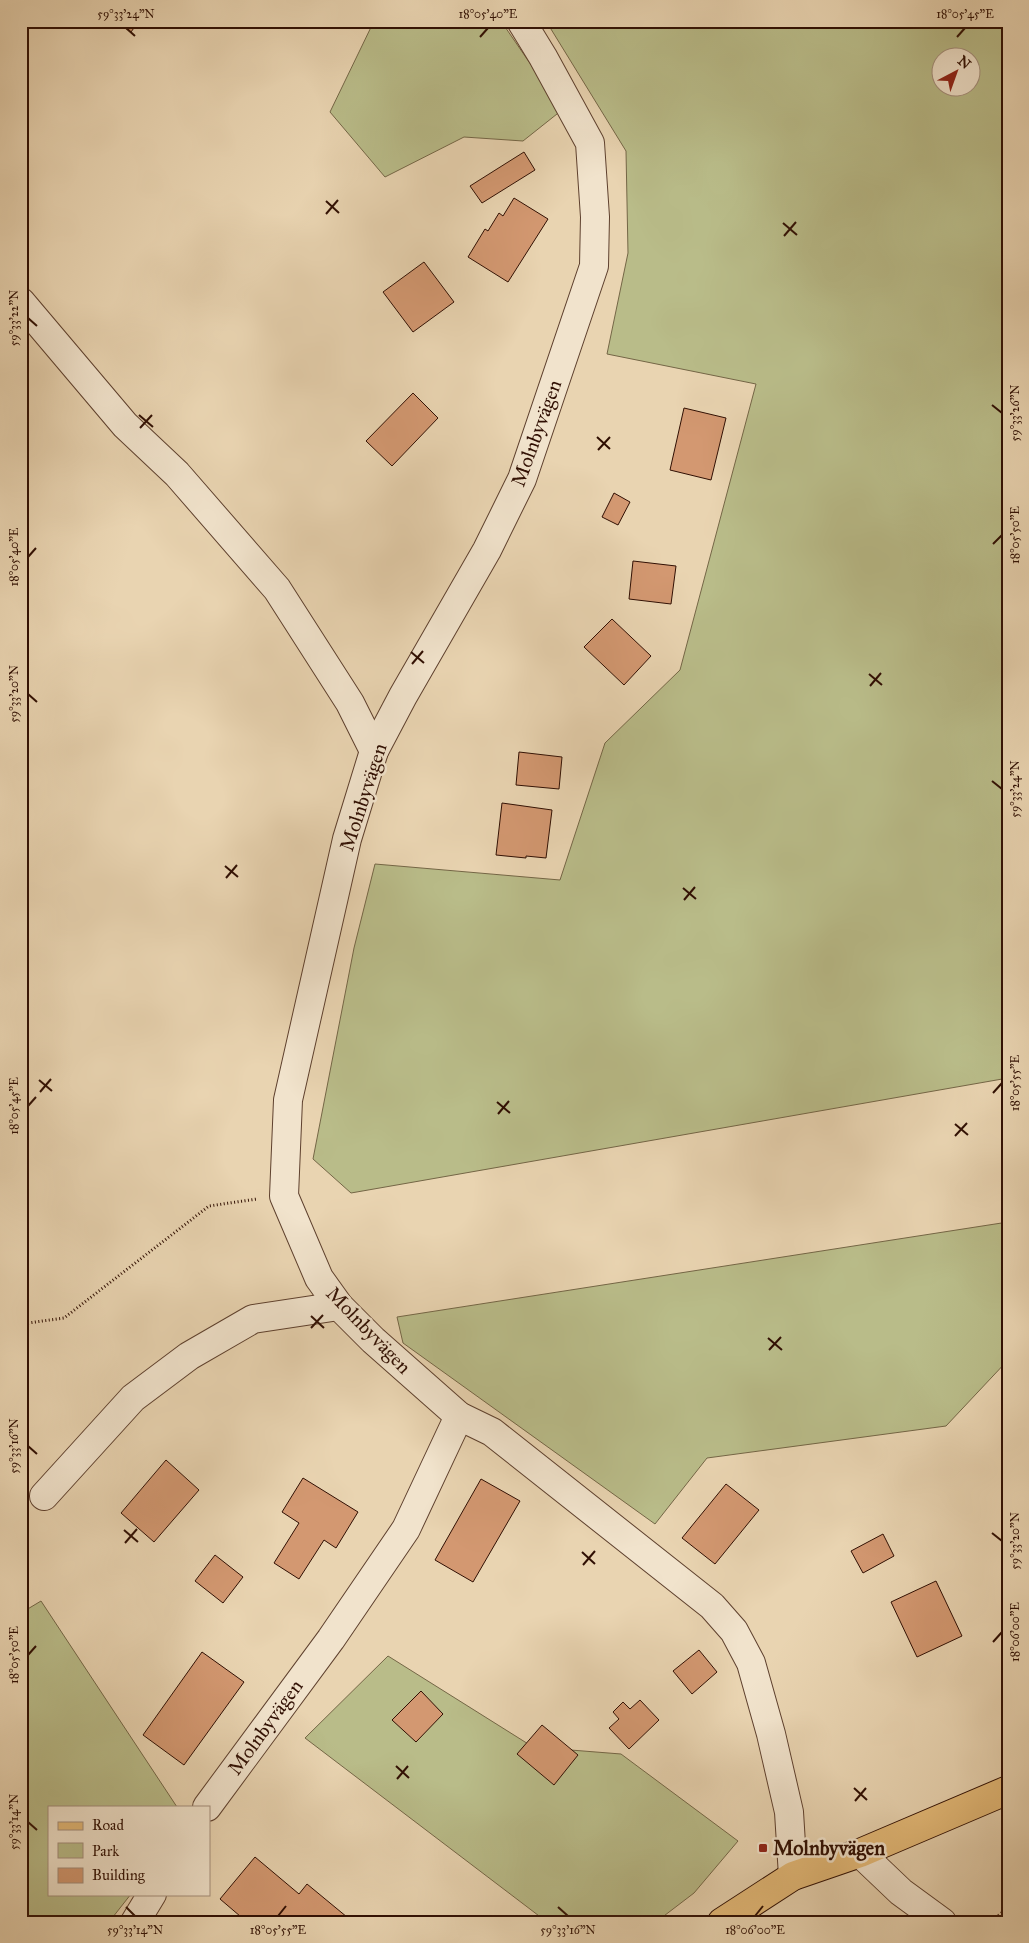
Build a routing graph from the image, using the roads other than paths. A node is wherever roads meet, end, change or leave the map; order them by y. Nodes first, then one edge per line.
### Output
1 (521, 21) edge
2 (21, 302) edge
3 (374, 751) junction
4 (339, 1306) junction
5 (459, 1416) junction
6 (44, 1496) dead end
7 (1008, 1790) edge
8 (208, 1806) edge
9 (860, 1853) junction
10 (793, 1876) junction
11 (151, 1896) edge
12 (135, 1922) edge
13 (722, 1922) edge
14 (942, 1922) edge

1 - 3 street, Molnbyvägen
2 - 3 street
3 - 4 street, Molnbyvägen
4 - 5 street, Molnbyvägen
4 - 6 street
5 - 8 street, Molnbyvägen
5 - 10 street, Molnbyvägen
7 - 9 main road
9 - 10 main road
9 - 14 street
10 - 13 main road
11 - 12 street

